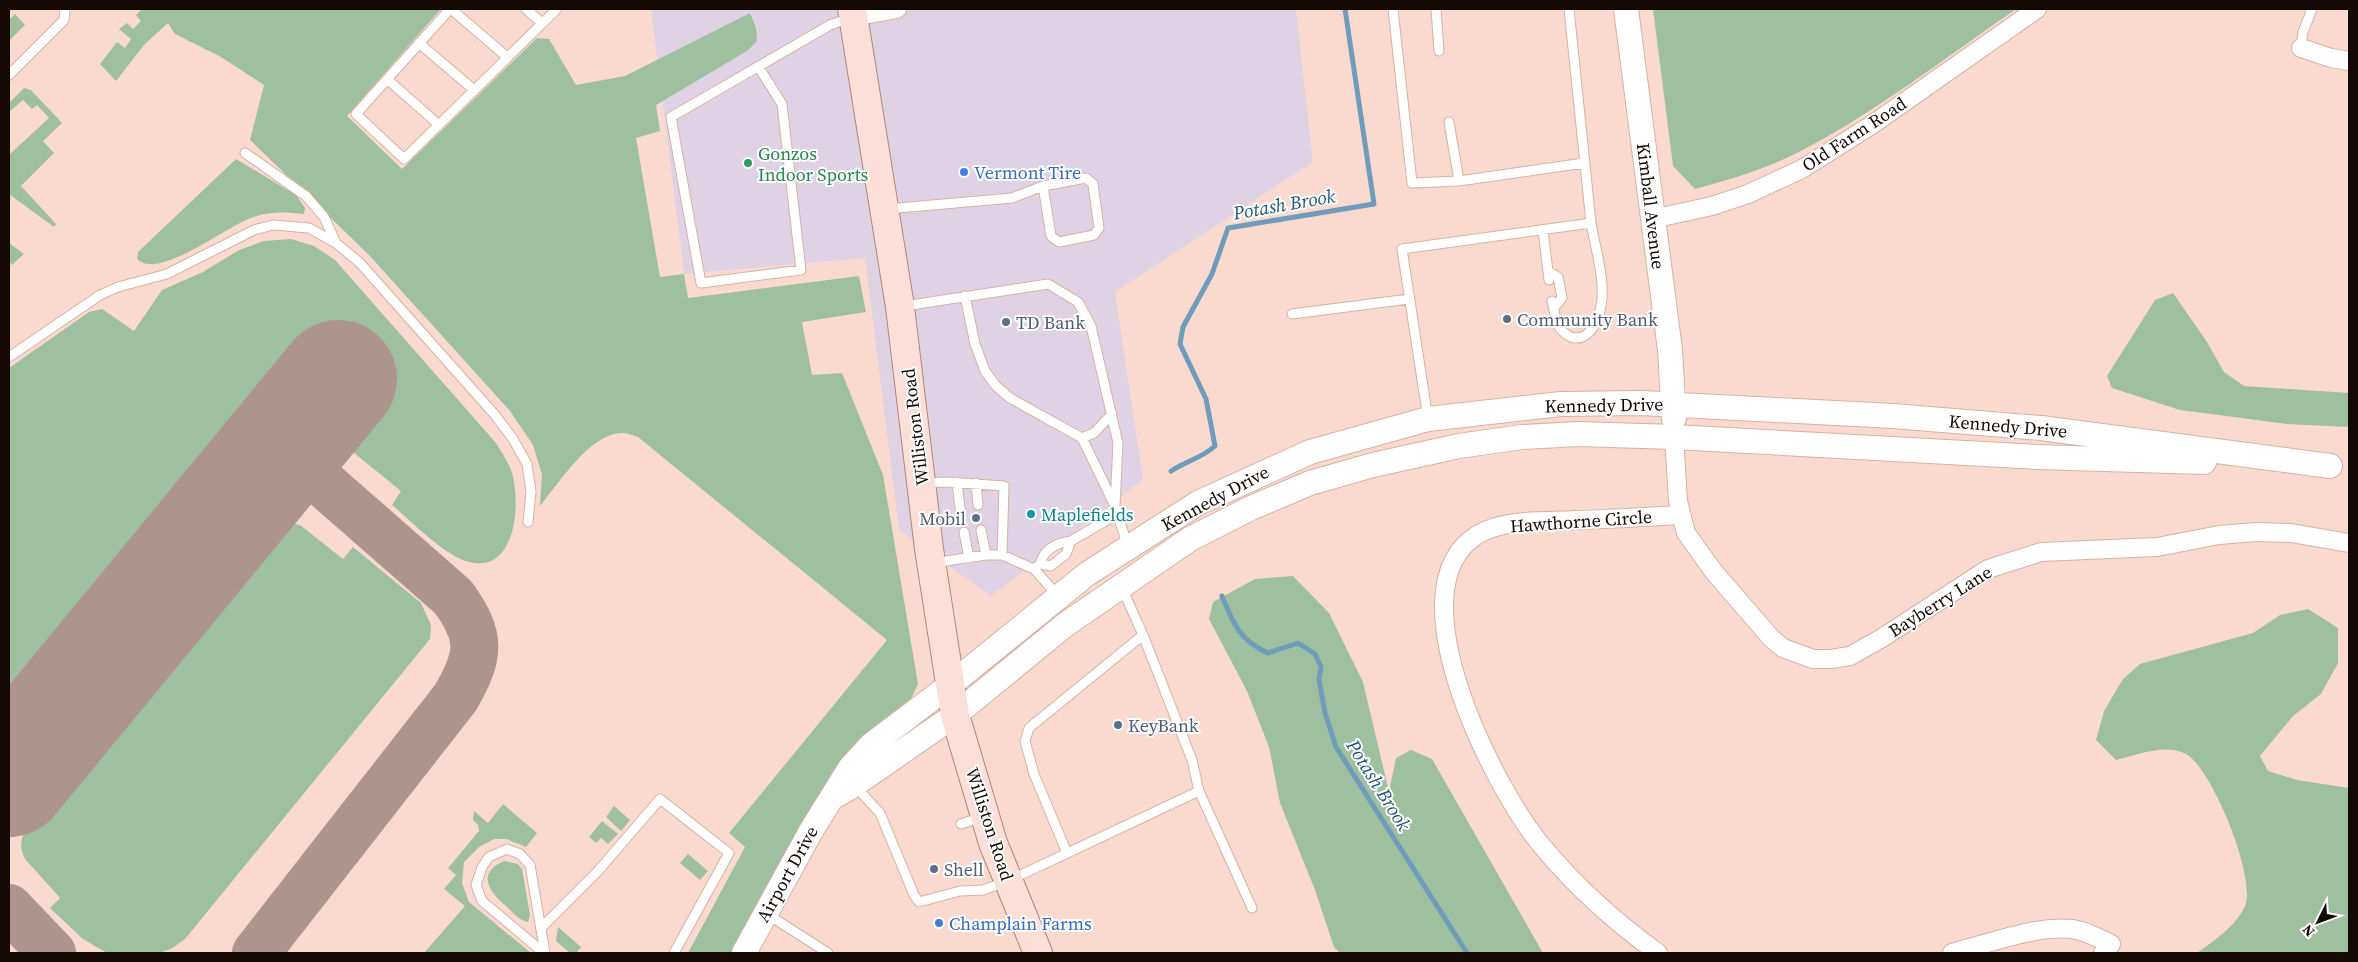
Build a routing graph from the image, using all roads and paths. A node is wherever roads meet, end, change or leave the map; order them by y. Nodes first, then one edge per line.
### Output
1 (65, 9) edge
2 (450, 9) edge
3 (526, 9) edge
4 (557, 9) edge
5 (898, 9) edge
6 (1393, 9) edge
7 (1436, 9) edge
8 (1568, 9) edge
9 (1626, 9) edge
10 (2037, 9) edge
11 (2312, 9) edge
12 (852, 13) edge
13 (542, 23) junction
14 (419, 43) junction
15 (2300, 48) joint
16 (1439, 51) dead end
17 (507, 57) junction
18 (2349, 61) edge
19 (758, 66) junction
20 (9, 75) edge
21 (387, 79) junction
22 (474, 90) junction
23 (1449, 122) dead end
24 (439, 125) junction
25 (245, 153) dead end
26 (1584, 164) junction
27 (1459, 181) junction
28 (1043, 186) junction
29 (884, 209) junction
30 (1652, 219) junction
31 (1591, 223) junction
32 (1543, 230) junction
33 (336, 243) junction
34 (964, 296) junction
35 (1409, 299) junction
36 (900, 307) junction
37 (1292, 314) dead end
38 (9, 357) edge
39 (1674, 404) junction
40 (1112, 414) junction
41 (1428, 419) junction
42 (1674, 437) junction
43 (1082, 438) junction
44 (2340, 466) edge
45 (957, 482) junction
46 (922, 483) junction
47 (976, 483) junction
48 (978, 505) dead end
49 (960, 508) dead end
50 (1116, 510) junction
51 (1680, 515) junction
52 (528, 522) dead end
53 (981, 530) dead end
54 (964, 532) dead end
55 (1071, 541) junction
56 (2349, 543) edge
57 (1128, 548) junction
58 (986, 554) junction
59 (1002, 555) junction
60 (969, 558) junction
61 (932, 564) junction
62 (1037, 567) junction
63 (1120, 585) junction
64 (1059, 597) junction
65 (1143, 635) junction
66 (950, 685) junction
67 (955, 715) junction
68 (854, 785) junction
69 (1199, 791) junction
70 (833, 797) junction
71 (1067, 853) junction
72 (1008, 881) junction
73 (1252, 908) dead end
74 (766, 913) junction
75 (541, 928) junction
76 (544, 953) edge
77 (674, 953) edge
78 (744, 953) edge
79 (828, 953) edge
80 (1038, 953) edge
81 (1658, 953) edge
82 (1952, 953) edge
83 (2103, 953) edge

1 - 20 lane
2 - 14 lane
2 - 17 lane
3 - 13 lane
4 - 13 lane
5 - 12 street
6 - 27 lane
7 - 16 lane
8 - 26 lane
9 - 30 main road, Kimball Avenue
10 - 30 street, Old Farm Road
11 - 15 lane
12 - 19 lane
12 - 29 main road, Williston Road
13 - 17 lane
14 - 21 lane
14 - 22 lane
15 - 18 street
17 - 22 lane
19 - 19 lane
21 - 24 lane
21 - 24 lane
22 - 24 lane
23 - 27 lane
25 - 33 lane
26 - 27 lane
26 - 31 lane
28 - 28 lane
28 - 29 lane
29 - 36 main road, Williston Road
30 - 39 main road, Kimball Avenue
31 - 32 lane
31 - 32 lane
32 - 35 lane
33 - 38 lane
33 - 52 lane
34 - 36 lane
34 - 40 lane
34 - 43 lane
35 - 37 lane
35 - 41 lane
36 - 46 main road, Williston Road
39 - 41 main road, Kennedy Drive
39 - 42 main road, Kimball Avenue
39 - 44 main road, Kennedy Drive
40 - 43 lane
40 - 50 lane
41 - 57 main road, Kennedy Drive
42 - 44 main road, Kennedy Drive
42 - 51 street, Bayberry Lane
42 - 63 main road, Kennedy Drive
43 - 50 lane
45 - 46 lane
45 - 47 lane
45 - 49 lane
46 - 61 main road, Williston Road
47 - 48 lane
47 - 59 lane
50 - 55 lane
50 - 57 lane
51 - 56 street, Bayberry Lane
51 - 81 street, Hawthorne Circle
53 - 58 lane
54 - 60 lane
55 - 62 lane
55 - 62 lane
57 - 63 main road
57 - 64 main road, Kennedy Drive
58 - 59 lane
58 - 60 lane
59 - 62 lane
60 - 61 lane
61 - 66 main road, Williston Road
62 - 64 lane
63 - 65 lane
63 - 67 main road, Kennedy Drive
64 - 66 main road, Kennedy Drive
65 - 69 lane
65 - 71 lane
66 - 67 main road, Williston Road
66 - 70 main road, Airport Drive
67 - 68 main road, Airport Drive
67 - 72 main road, Williston Road
68 - 70 main road, Airport Drive
68 - 72 lane
69 - 71 lane
69 - 73 lane
70 - 74 main road, Airport Drive
71 - 72 lane
72 - 80 main road, Williston Road
74 - 78 main road, Airport Drive
74 - 79 lane
75 - 76 lane
75 - 76 lane
75 - 77 lane
82 - 83 street

